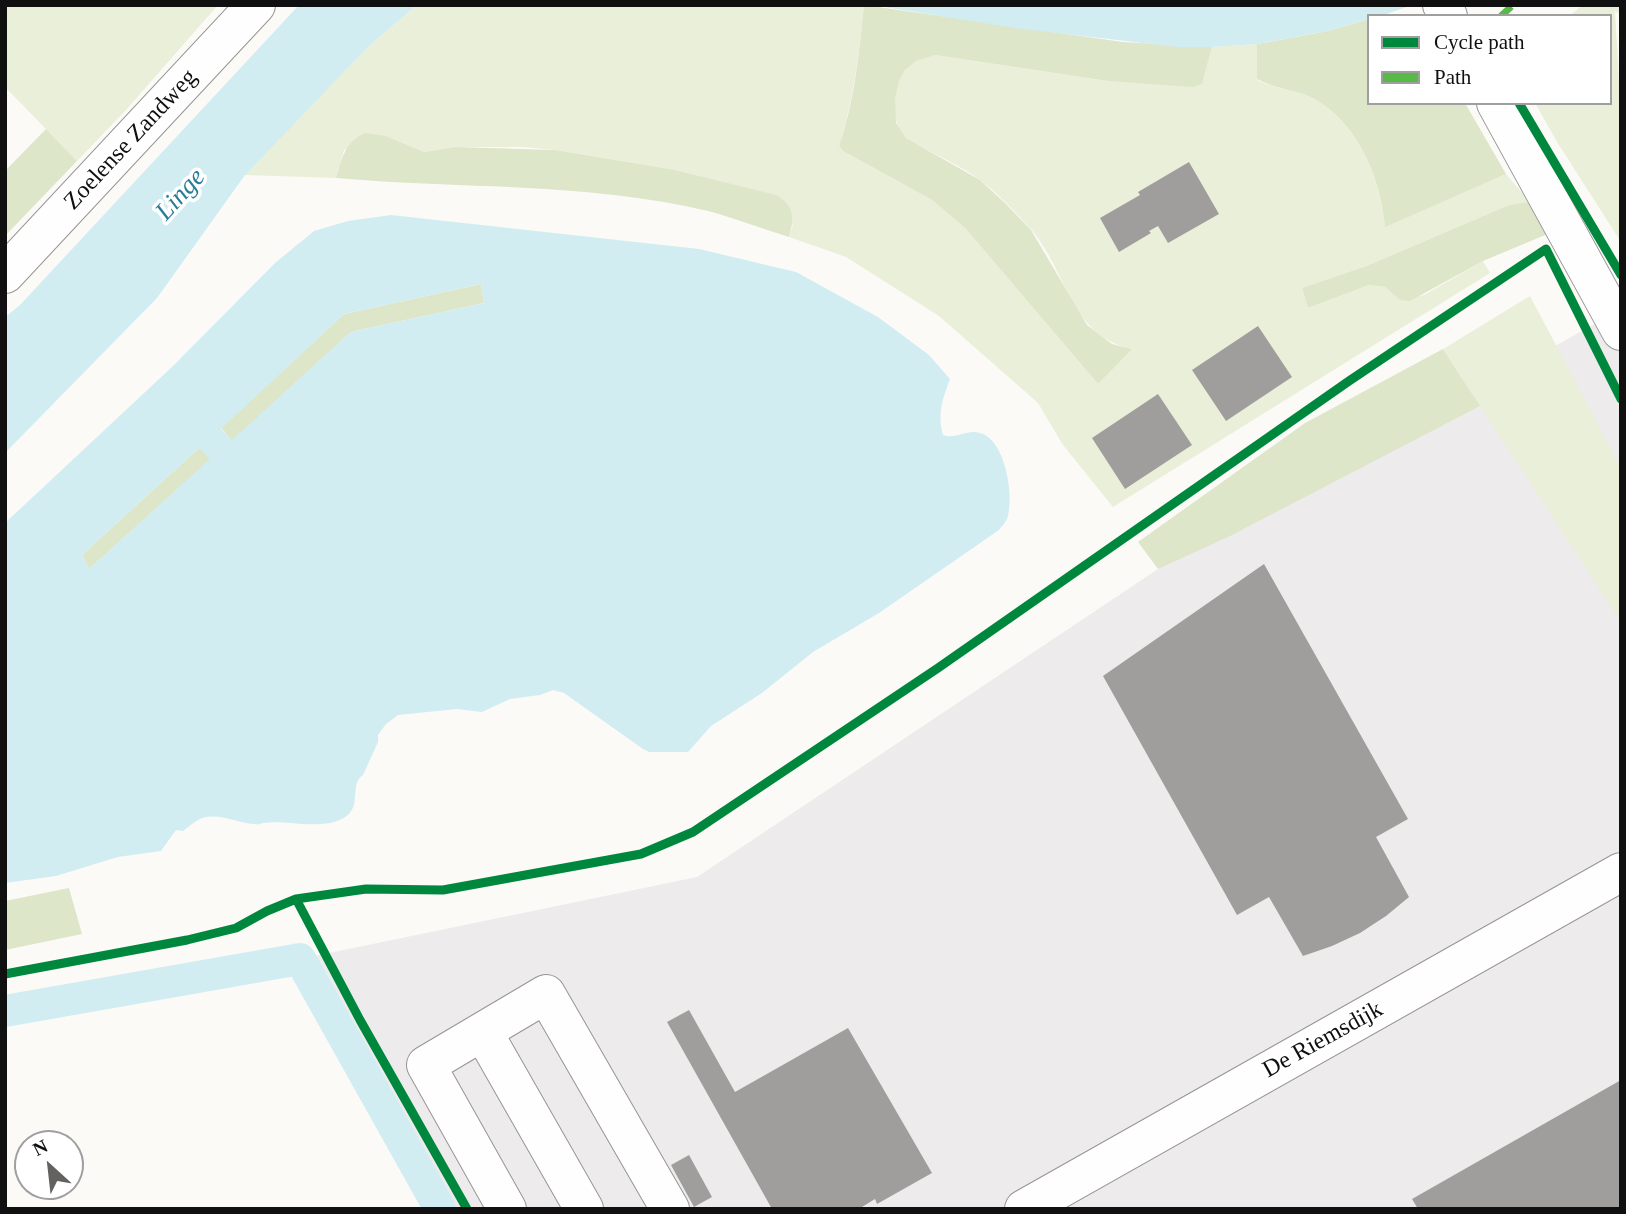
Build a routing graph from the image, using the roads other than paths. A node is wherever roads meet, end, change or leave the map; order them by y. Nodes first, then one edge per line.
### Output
1 (256, 5) edge
2 (1497, 105) edge
3 (5, 274) edge
4 (1621, 331) edge
5 (1621, 872) edge
6 (483, 1032) junction
7 (506, 1209) edge
8 (584, 1209) edge
9 (670, 1209) edge
10 (1024, 1209) edge

1 - 3 street, Zoelense Zandweg
2 - 4 street
5 - 10 street, De Riemsdijk
6 - 7 street
6 - 8 street
6 - 9 street

